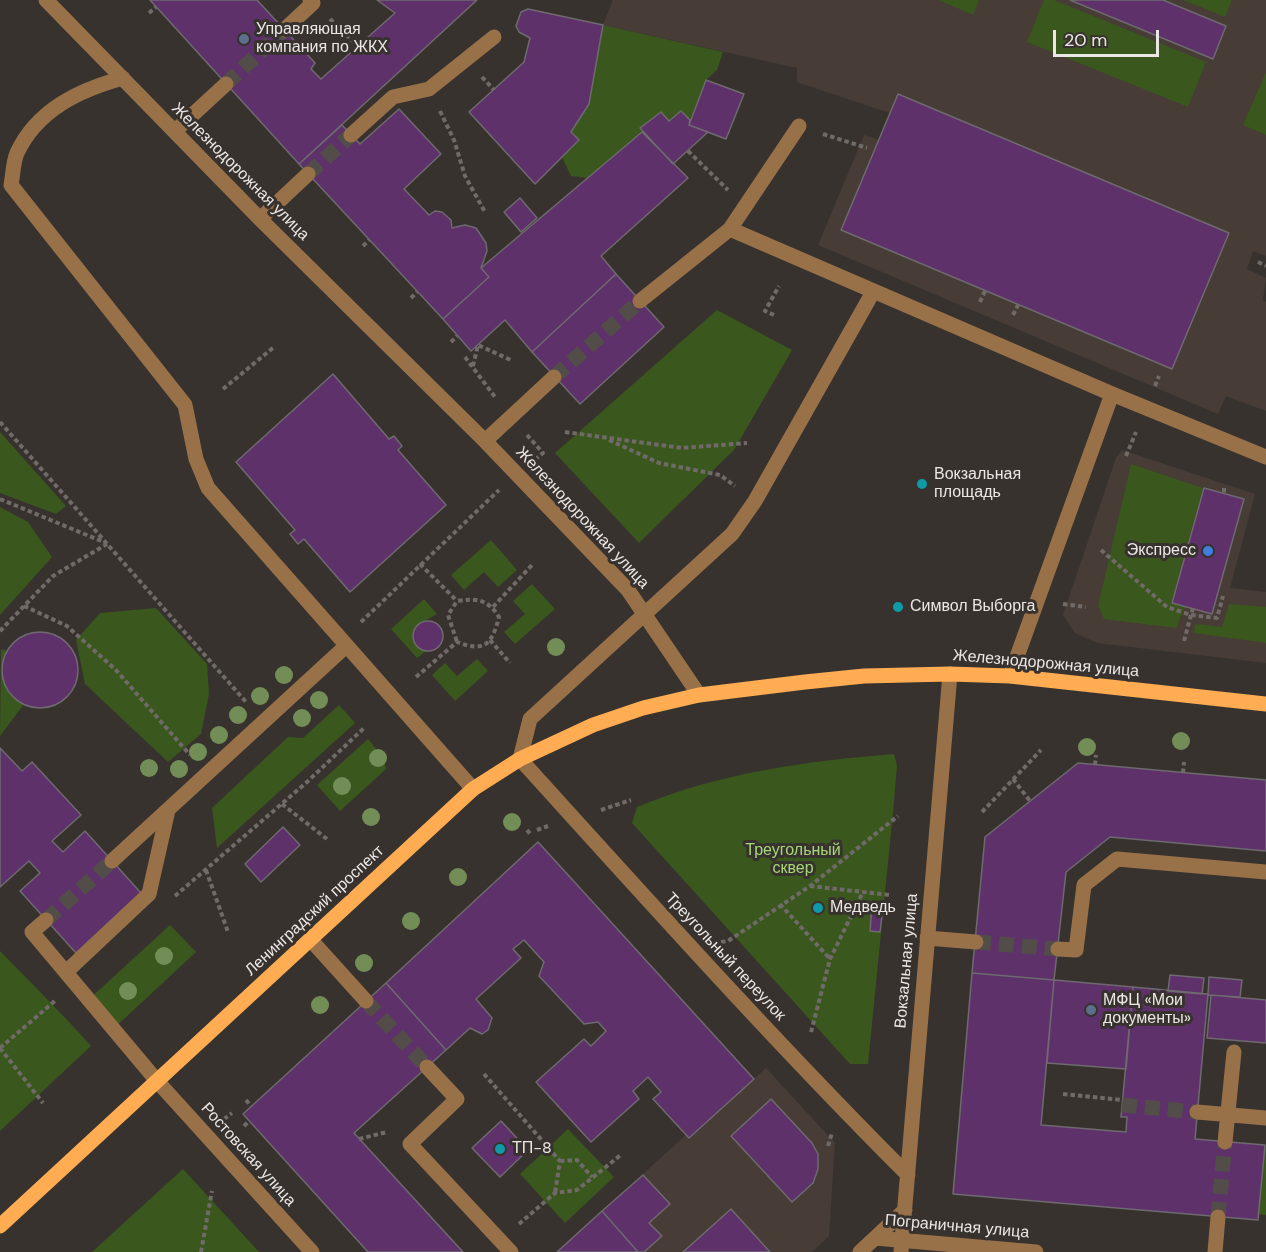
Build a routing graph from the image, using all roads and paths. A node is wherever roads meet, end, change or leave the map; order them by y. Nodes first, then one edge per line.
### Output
1 (46, 0) edge
2 (311, 2) edge
3 (156, 7) dead end
4 (149, 13) dead end
5 (284, 30) tunnel mouth
6 (494, 37) dead end
7 (358, 46) dead end
8 (123, 78) junction
9 (226, 84) tunnel mouth
10 (429, 89) junction
11 (799, 126) joint
12 (175, 131) junction
13 (351, 135) tunnel mouth
14 (867, 148) dead end
15 (688, 150) dead end
16 (308, 174) tunnel mouth
17 (5, 183) edge
18 (745, 207) junction
19 (485, 212) dead end
20 (260, 219) junction
21 (730, 229) junction
22 (369, 240) dead end
23 (363, 246) dead end
24 (1258, 262) dead end
25 (1266, 266) edge
26 (779, 286) dead end
27 (986, 291) dead end
28 (417, 292) dead end
29 (873, 292) junction
30 (411, 298) dead end
31 (640, 302) tunnel mouth
32 (980, 302) dead end
33 (1018, 304) dead end
34 (774, 315) dead end
35 (1013, 315) dead end
36 (458, 336) dead end
37 (451, 342) dead end
38 (273, 347) dead end
39 (513, 361) dead end
40 (473, 367) dead end
41 (554, 377) tunnel mouth
42 (223, 389) dead end
43 (1112, 394) junction
44 (0, 422) edge
45 (565, 432) dead end
46 (605, 438) junction
47 (485, 441) junction
48 (747, 442) dead end
49 (543, 453) dead end
50 (1266, 457) edge
51 (517, 475) junction
52 (0, 499) edge
53 (755, 501) junction
54 (107, 544) junction
55 (1101, 550) dead end
56 (420, 564) junction
57 (532, 565) dead end
58 (1223, 596) dead end
59 (457, 601) junction
60 (24, 606) junction
61 (493, 607) junction
62 (1193, 608) dead end
63 (646, 615) junction
64 (1191, 615) junction
65 (361, 622) dead end
66 (0, 631) edge
67 (490, 640) junction
68 (1184, 641) dead end
69 (457, 642) junction
70 (346, 646) junction
71 (510, 663) dead end
72 (950, 674) junction
73 (1010, 676) junction
74 (416, 677) dead end
75 (699, 695) junction
76 (1266, 704) edge
77 (267, 718) junction
78 (365, 728) dead end
79 (1041, 750) dead end
80 (1096, 755) dead end
81 (520, 759) junction
82 (1184, 762) dead end
83 (1095, 765) dead end
84 (1184, 773) dead end
85 (207, 774) junction
86 (1013, 779) junction
87 (473, 789) junction
88 (1030, 801) dead end
89 (282, 804) junction
90 (168, 810) junction
91 (982, 812) dead end
92 (898, 816) dead end
93 (527, 830) dead end
94 (531, 835) dead end
95 (327, 839) dead end
96 (112, 861) tunnel mouth
97 (1266, 873) edge
98 (810, 885) junction
99 (863, 892) junction
100 (890, 895) dead end
101 (780, 904) junction
102 (46, 920) tunnel mouth
103 (228, 932) dead end
104 (927, 938) junction
105 (310, 939) junction
106 (728, 941) dead end
107 (975, 942) tunnel mouth
108 (1058, 949) tunnel mouth
109 (830, 959) junction
110 (66, 972) junction
111 (366, 1001) tunnel mouth
112 (811, 1032) dead end
113 (0, 1048) edge
114 (1234, 1052) dead end
115 (427, 1067) tunnel mouth
116 (484, 1074) dead end
117 (157, 1081) junction
118 (1063, 1094) dead end
119 (246, 1100) dead end
120 (1123, 1100) tunnel mouth
121 (43, 1103) dead end
122 (251, 1106) dead end
123 (1197, 1112) tunnel mouth
124 (1228, 1115) junction
125 (1266, 1118) edge
126 (249, 1121) dead end
127 (244, 1126) dead end
128 (1225, 1142) tunnel mouth
129 (622, 1154) dead end
130 (560, 1161) junction
131 (908, 1175) junction
132 (592, 1177) junction
133 (212, 1191) dead end
134 (555, 1193) junction
135 (905, 1210) junction
136 (1218, 1217) tunnel mouth
137 (0, 1226) edge
138 (875, 1238) junction
139 (506, 1246) edge
140 (902, 1246) edge
141 (201, 1252) edge
142 (312, 1252) edge
143 (860, 1252) edge
144 (1036, 1252) edge
145 (1215, 1252) edge

1 - 8 street, Железнодорожная улица
2 - 5 street
2 - 7 path
3 - 4 path
6 - 10 street
8 - 12 street, Железнодорожная улица
8 - 17 street
9 - 12 street
10 - 13 street
10 - 19 path
11 - 14 path
11 - 18 street
12 - 20 street, Железнодорожная улица
15 - 18 path
16 - 20 street
17 - 70 street
18 - 21 street
20 - 47 street, Железнодорожная улица
21 - 29 street
21 - 31 street
22 - 23 path
24 - 25 path
26 - 34 path
27 - 32 path
28 - 30 path
29 - 43 street
29 - 53 street
33 - 35 path
36 - 37 path
38 - 42 path
39 - 40 path
41 - 47 street
43 - 50 street
43 - 73 street
44 - 54 path
45 - 46 path
46 - 48 path
46 - 53 path
47 - 51 street, Железнодорожная улица
49 - 51 path
51 - 56 path
51 - 63 street, Железнодорожная улица
52 - 54 path
53 - 63 street
54 - 60 path
54 - 77 path
55 - 64 path
56 - 59 path
56 - 65 path
57 - 61 path
58 - 64 path
59 - 61 path
59 - 69 path
60 - 66 path
60 - 85 path
61 - 67 path
62 - 64 path
63 - 75 street, Железнодорожная улица
63 - 81 street
64 - 68 path
67 - 69 path
67 - 71 path
69 - 74 path
70 - 77 street
70 - 87 street
72 - 73 main road, Железнодорожная улица
72 - 75 main road, Железнодорожная улица
72 - 104 street, Вокзальная улица
73 - 76 main road, Железнодорожная улица
75 - 81 main road, Ленинградский проспект
77 - 85 street
78 - 89 path
79 - 86 path
80 - 83 path
81 - 87 main road, Ленинградский проспект
81 - 131 street, Треугольный переулок
82 - 84 path
85 - 90 street
86 - 88 path
86 - 91 path
87 - 105 main road, Ленинградский проспект
89 - 95 path
89 - 103 path
90 - 96 street
90 - 110 street
92 - 98 path
93 - 94 path
97 - 108 street
98 - 99 path
98 - 101 path
99 - 100 path
99 - 109 path
101 - 106 path
101 - 109 path
102 - 110 street, Ростовская улица
104 - 107 street
104 - 131 street, Вокзальная улица
105 - 111 street
105 - 117 main road, Ленинградский проспект
109 - 112 path
110 - 117 street, Ростовская улица
113 - 121 path
114 - 124 street
115 - 139 street
116 - 130 path
117 - 137 main road, Ленинградский проспект
117 - 142 street, Ростовская улица
118 - 120 path
119 - 122 path
123 - 124 street
124 - 125 street
124 - 128 street
126 - 127 path
129 - 132 path
130 - 132 path
130 - 134 path
131 - 135 street, Вокзальная улица
132 - 134 path
133 - 141 path
134 - 139 path
135 - 138 street
135 - 140 street, Вокзальная улица
136 - 145 street
138 - 140 street, Пограничная улица
138 - 143 street
140 - 144 street, Пограничная улица

